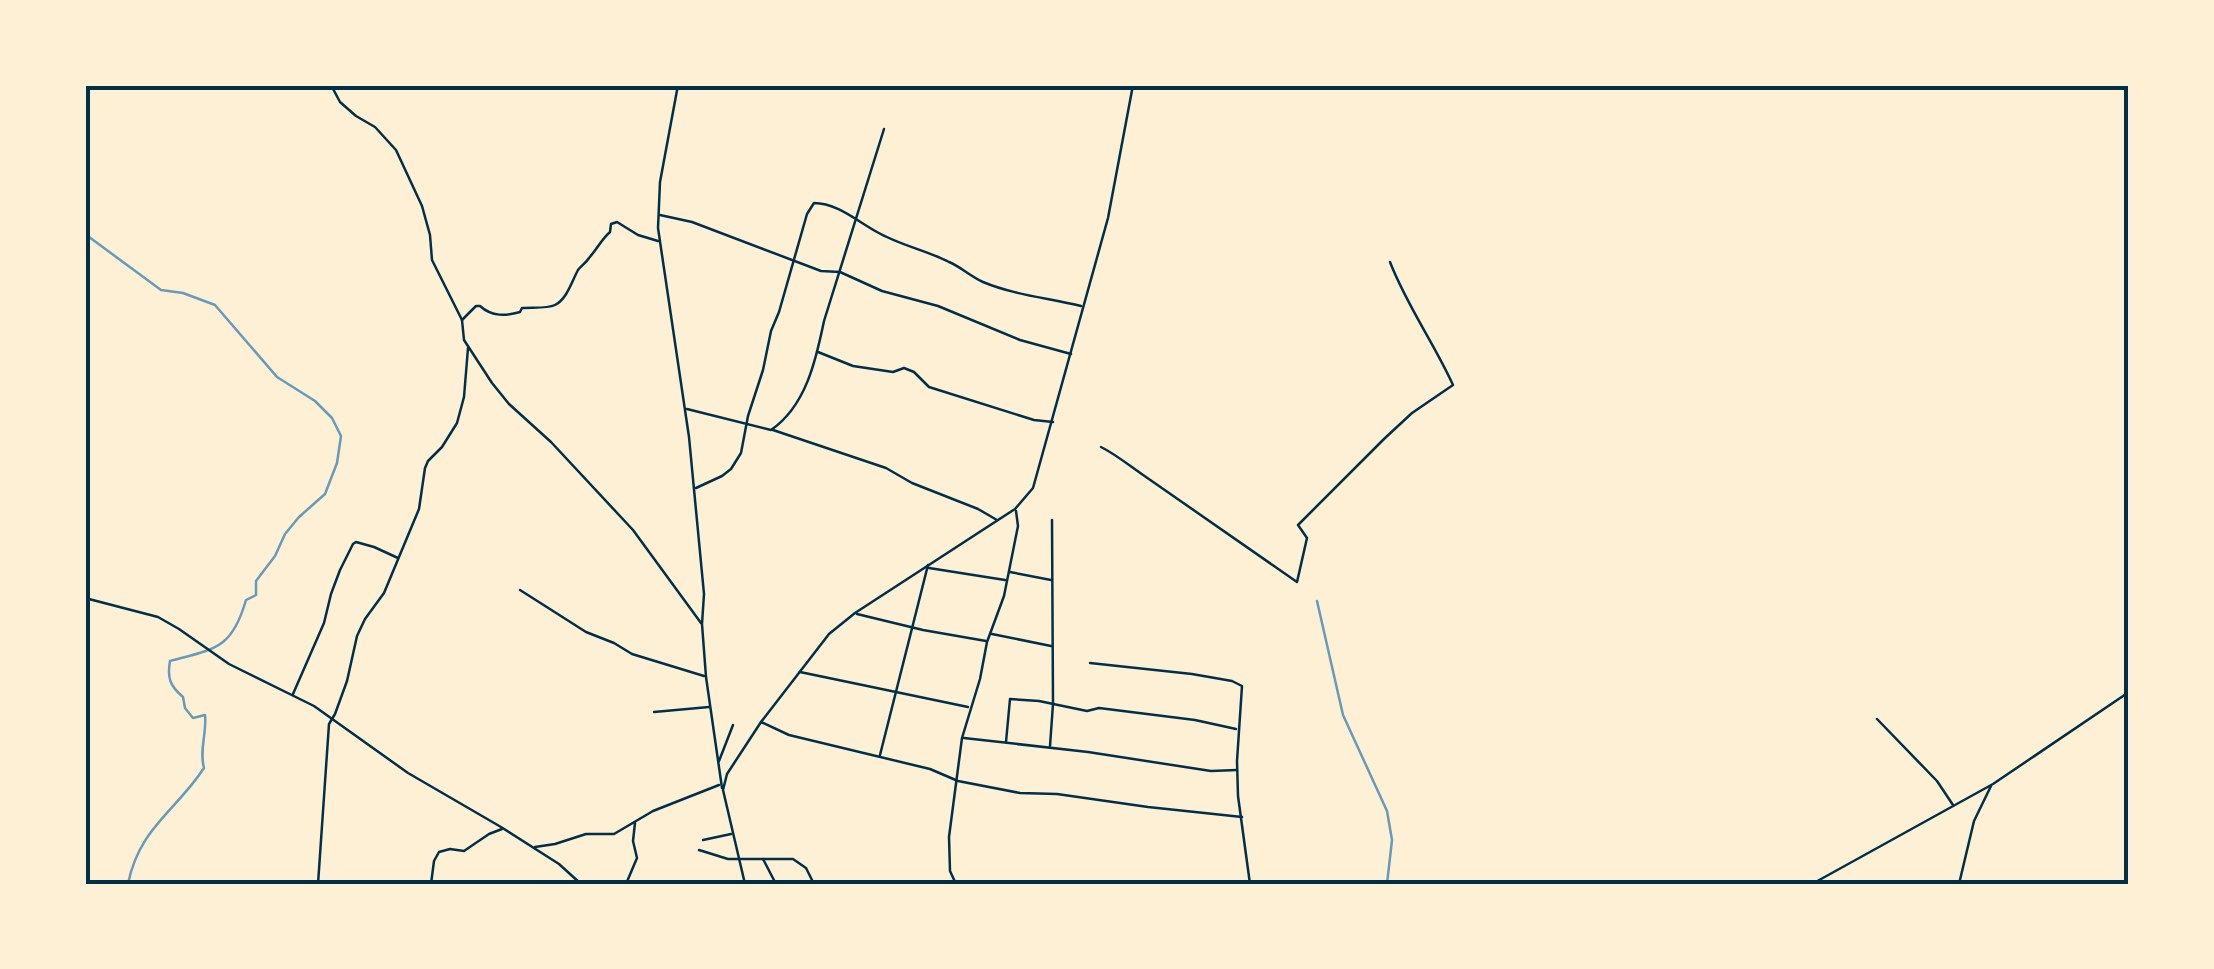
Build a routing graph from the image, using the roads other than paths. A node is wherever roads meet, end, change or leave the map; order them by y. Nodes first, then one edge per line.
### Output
1 (331, 85) edge
2 (678, 85) edge
3 (1134, 85) edge
4 (884, 129) dead end
5 (658, 215) junction
6 (855, 218) junction
7 (660, 241) junction
8 (792, 260) junction
9 (1390, 262) dead end
10 (840, 272) junction
11 (1084, 307) junction
12 (462, 320) junction
13 (468, 346) junction
14 (818, 352) junction
15 (1071, 354) junction
16 (686, 409) junction
17 (1053, 422) junction
18 (747, 423) junction
19 (772, 430) junction
20 (1101, 447) dead end
21 (694, 488) junction
22 (1015, 509) junction
23 (996, 520) junction
24 (1052, 520) dead end
25 (398, 558) junction
26 (928, 566) junction
27 (1008, 572) junction
28 (1006, 580) junction
29 (1051, 580) junction
30 (520, 590) dead end
31 (85, 598) edge
32 (855, 613) junction
33 (702, 624) junction
34 (912, 628) junction
35 (990, 634) junction
36 (988, 642) junction
37 (1052, 646) junction
38 (1090, 663) dead end
39 (799, 671) junction
40 (706, 677) junction
41 (896, 691) junction
42 (2129, 692) edge
43 (293, 695) junction
44 (1053, 704) junction
45 (711, 707) junction
46 (970, 708) junction
47 (654, 712) dead end
48 (1877, 719) dead end
49 (332, 720) junction
50 (761, 722) junction
51 (733, 725) dead end
52 (1238, 730) junction
53 (962, 738) junction
54 (1006, 743) junction
55 (1050, 748) junction
56 (879, 757) junction
57 (719, 763) junction
58 (1237, 770) junction
59 (958, 781) junction
60 (722, 784) junction
61 (1993, 784) junction
62 (722, 790) junction
63 (1954, 806) junction
64 (1242, 817) junction
65 (635, 822) junction
66 (504, 828) junction
67 (732, 834) junction
68 (703, 840) dead end
69 (533, 848) junction
70 (699, 850) dead end
71 (762, 858) junction
72 (739, 860) junction
73 (318, 884) edge
74 (431, 884) edge
75 (581, 884) edge
76 (626, 884) edge
77 (745, 884) edge
78 (776, 884) edge
79 (814, 884) edge
80 (956, 884) edge
81 (1250, 884) edge
82 (1812, 884) edge
83 (1959, 884) edge

1 - 12 street
2 - 5 street
3 - 11 street
4 - 6 street
5 - 7 street
5 - 8 street
6 - 8 street
6 - 10 street
6 - 11 street
7 - 12 street
7 - 16 street
8 - 10 street
8 - 18 street
9 - 20 street
10 - 14 street
10 - 15 street
11 - 15 street
12 - 13 street
13 - 25 street
13 - 33 street
14 - 17 street
14 - 19 street
15 - 17 street
16 - 18 street
16 - 21 street
17 - 22 street
18 - 19 street
18 - 21 street
19 - 23 street
21 - 33 street
22 - 23 street
22 - 27 street
23 - 26 street
24 - 29 street
25 - 43 street
25 - 49 street
26 - 28 street
26 - 32 street
26 - 34 street
27 - 28 street
27 - 29 street
28 - 35 street
29 - 37 street
30 - 40 street
31 - 43 street
32 - 34 street
32 - 39 street
33 - 40 street
34 - 36 street
34 - 41 street
35 - 36 street
35 - 37 street
36 - 46 street
37 - 44 street
38 - 52 street
39 - 41 street
39 - 50 street
40 - 45 street
41 - 46 street
41 - 56 street
42 - 61 street
43 - 49 street
44 - 52 street
44 - 54 street
44 - 55 street
45 - 47 street
45 - 57 street
46 - 53 street
48 - 63 street
49 - 66 street
49 - 73 street
50 - 56 street
50 - 62 street
51 - 57 street
52 - 58 street
53 - 54 street
53 - 59 street
54 - 55 street
55 - 58 street
56 - 59 street
57 - 60 street
58 - 64 street
59 - 64 street
59 - 80 street
60 - 62 street
60 - 65 street
61 - 63 street
61 - 83 street
62 - 67 street
63 - 82 street
64 - 81 street
65 - 69 street
65 - 76 street
66 - 69 street
66 - 74 street
67 - 68 street
67 - 72 street
69 - 75 street
70 - 72 street
71 - 72 street
71 - 78 street
71 - 79 street
72 - 77 street

